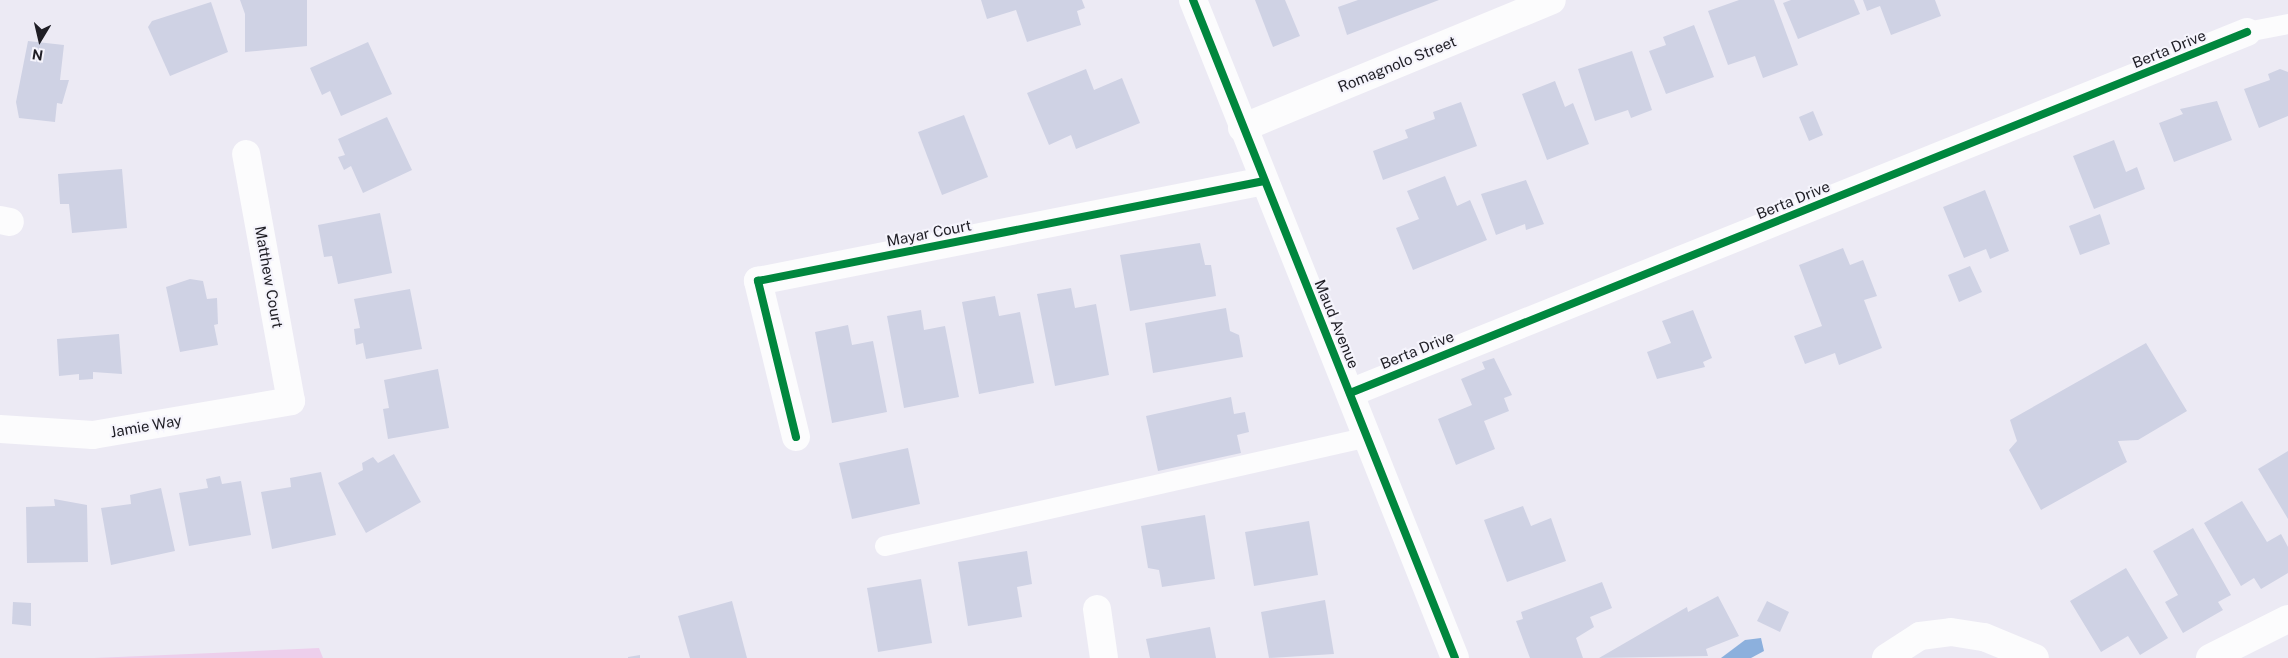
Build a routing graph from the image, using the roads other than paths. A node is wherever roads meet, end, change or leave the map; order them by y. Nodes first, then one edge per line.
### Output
1 (1193, 0) edge
2 (1552, 0) edge
3 (2288, 24) edge
4 (2247, 32) joint
5 (1242, 128) junction
6 (246, 154) dead end
7 (1264, 181) junction
8 (1350, 392) junction
9 (291, 401) joint
10 (0, 429) edge
11 (796, 437) dead end
12 (1365, 438) junction
13 (885, 546) dead end
14 (1097, 609) dead end
15 (2288, 619) edge
16 (1104, 658) edge
17 (1454, 658) edge
18 (1886, 658) edge
19 (2035, 658) edge
20 (2210, 658) edge

1 - 5 street, Maud Avenue
2 - 5 street, Romagnolo Street
3 - 4 lane
4 - 8 street, Berta Drive
5 - 7 street, Maud Avenue
6 - 9 street, Matthew Court
7 - 8 street, Maud Avenue
7 - 11 street, Mayar Court
8 - 12 street, Maud Avenue
9 - 10 street, Jamie Way
12 - 13 lane
12 - 17 street, Maud Avenue
14 - 16 street
15 - 20 street
18 - 19 street

